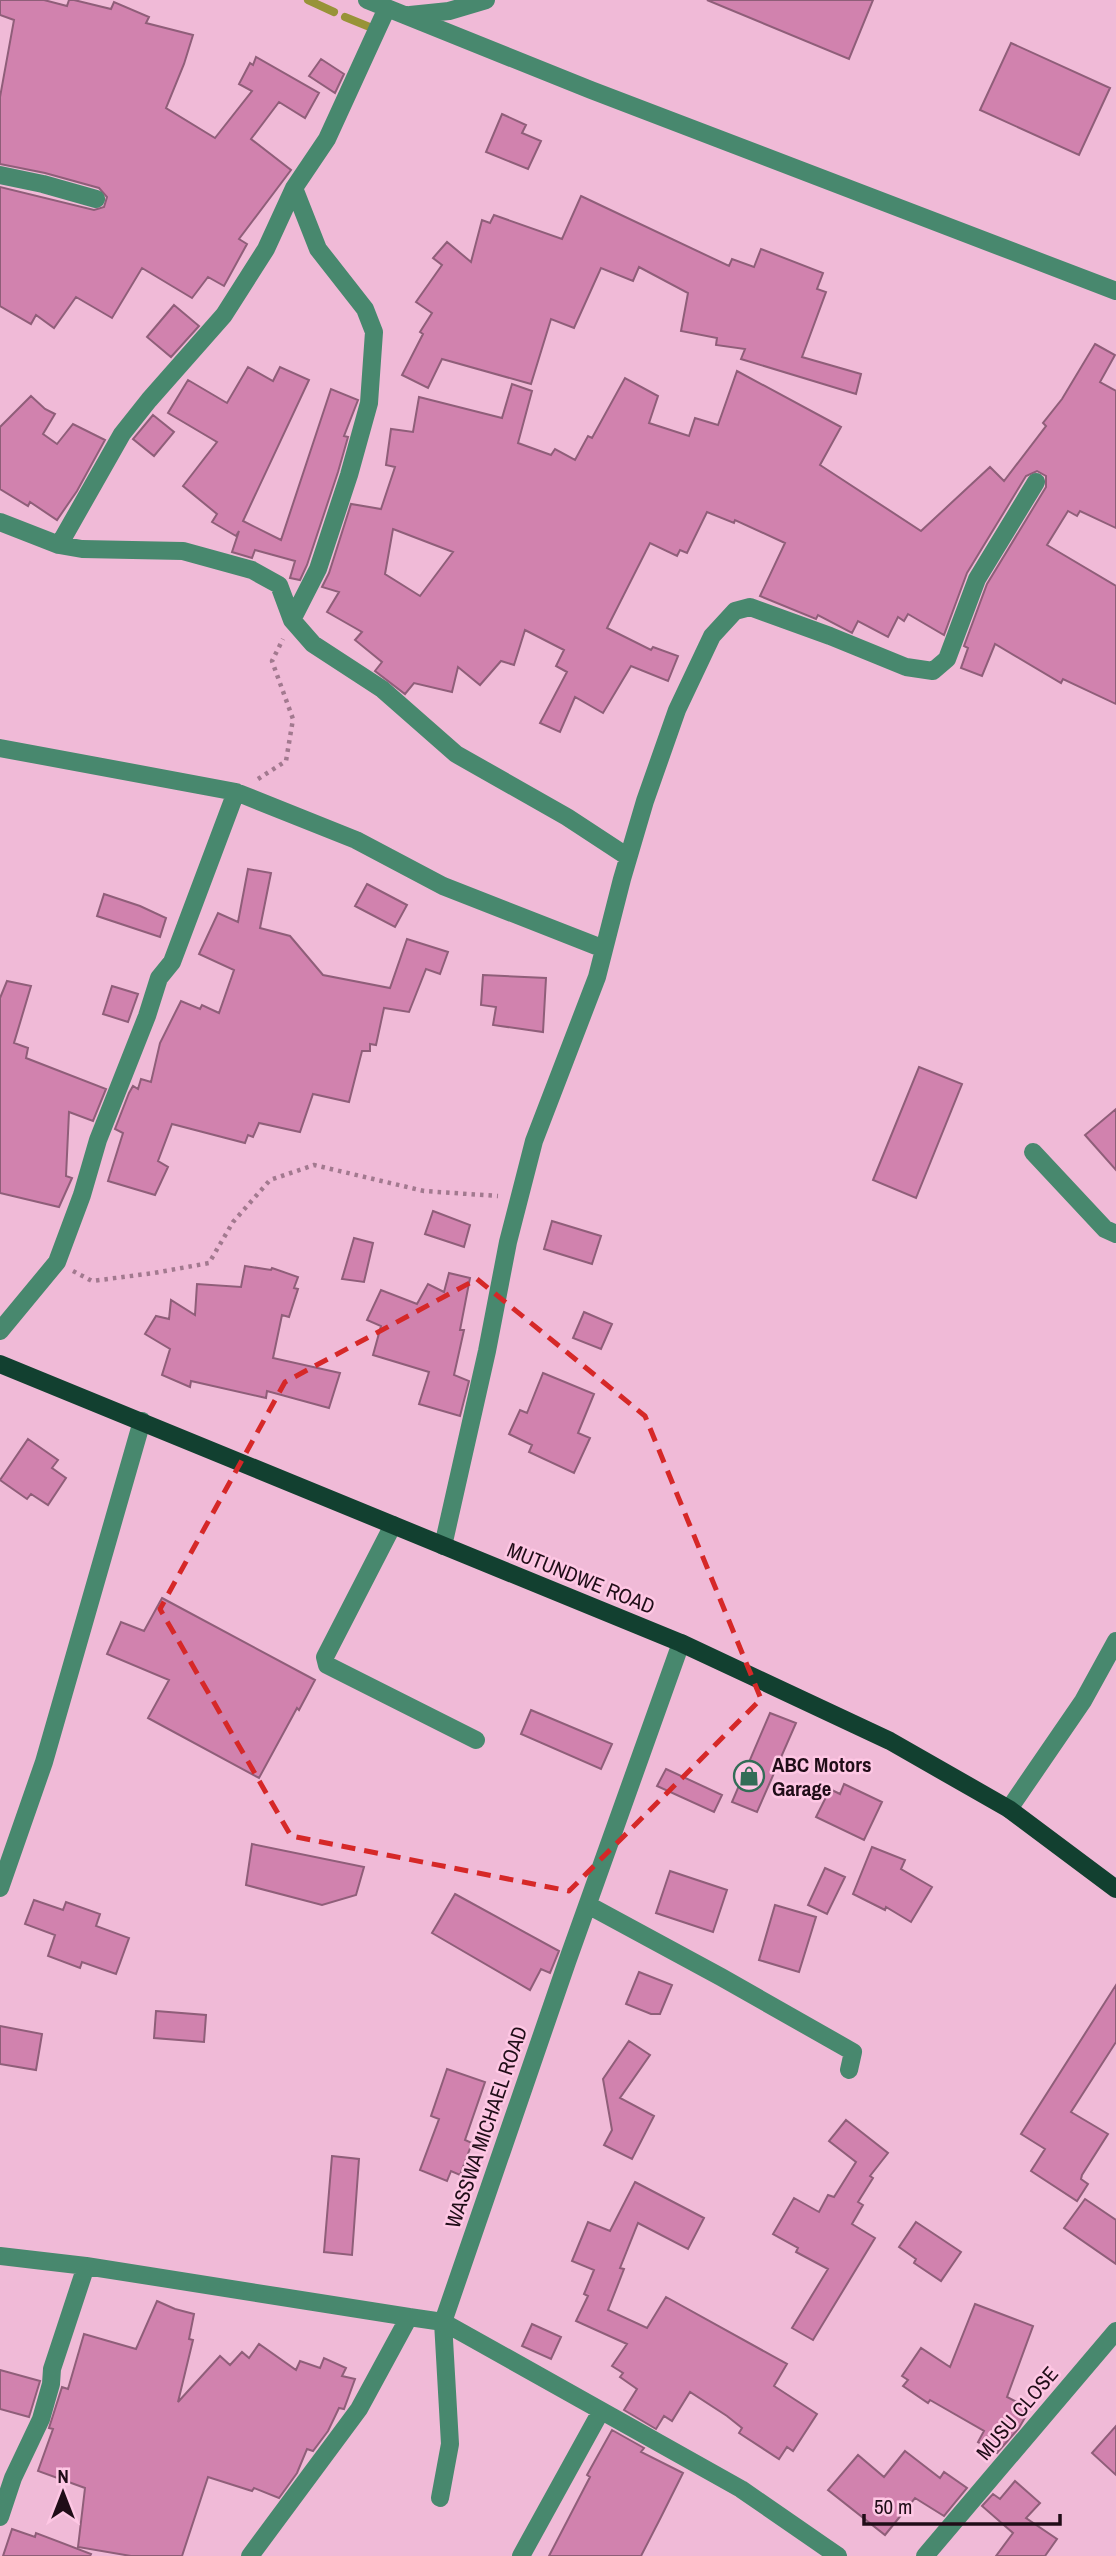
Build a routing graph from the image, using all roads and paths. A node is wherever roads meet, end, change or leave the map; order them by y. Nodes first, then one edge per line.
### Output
1 (367, 0) edge
2 (486, 0) edge
3 (387, 8) junction
4 (406, 16) junction
5 (0, 176) edge
6 (294, 188) junction
7 (96, 199) dead end
8 (1116, 291) edge
9 (1036, 482) dead end
10 (0, 522) edge
11 (58, 545) junction
12 (292, 620) junction
13 (0, 748) edge
14 (236, 792) junction
15 (628, 857) junction
16 (604, 949) junction
17 (1034, 1152) dead end
18 (519, 1198) junction
19 (1116, 1234) edge
20 (57, 1262) junction
21 (0, 1331) edge
22 (0, 1364) edge
23 (142, 1422) junction
24 (393, 1525) junction
25 (443, 1546) junction
26 (1116, 1641) edge
27 (681, 1643) junction
28 (476, 1740) dead end
29 (1009, 1809) junction
30 (0, 1888) edge
31 (1116, 1889) edge
32 (587, 1905) junction
33 (849, 2070) dead end
34 (0, 2256) edge
35 (86, 2266) junction
36 (409, 2317) junction
37 (443, 2322) junction
38 (1116, 2330) edge
39 (601, 2411) junction
40 (440, 2498) dead end
41 (0, 2517) edge
42 (250, 2556) edge
43 (520, 2556) edge
44 (838, 2556) edge
45 (925, 2556) edge

1 - 3 street
2 - 4 street
3 - 4 street
3 - 6 street
4 - 8 street
5 - 7 street
6 - 11 street
6 - 12 street
9 - 15 street
10 - 11 street
11 - 12 street
12 - 14 path
12 - 15 street
13 - 14 street
14 - 16 street
14 - 20 street
15 - 16 street
16 - 18 street
17 - 19 street
18 - 20 path
18 - 25 street
20 - 21 street
22 - 23 main road, MUTUNDWE ROAD
23 - 24 main road, MUTUNDWE ROAD
23 - 30 street
24 - 25 main road, MUTUNDWE ROAD
24 - 28 street
25 - 27 main road, MUTUNDWE ROAD
26 - 29 street
27 - 29 main road, MUTUNDWE ROAD
27 - 32 street, WASSWA MICHAEL ROAD
29 - 31 main road, MUTUNDWE ROAD
32 - 33 street
32 - 37 street, WASSWA MICHAEL ROAD
34 - 35 street
35 - 36 street
35 - 41 street
36 - 37 street
36 - 42 street
37 - 39 street
37 - 40 street
38 - 45 street, MUSU CLOSE
39 - 43 street
39 - 44 street

